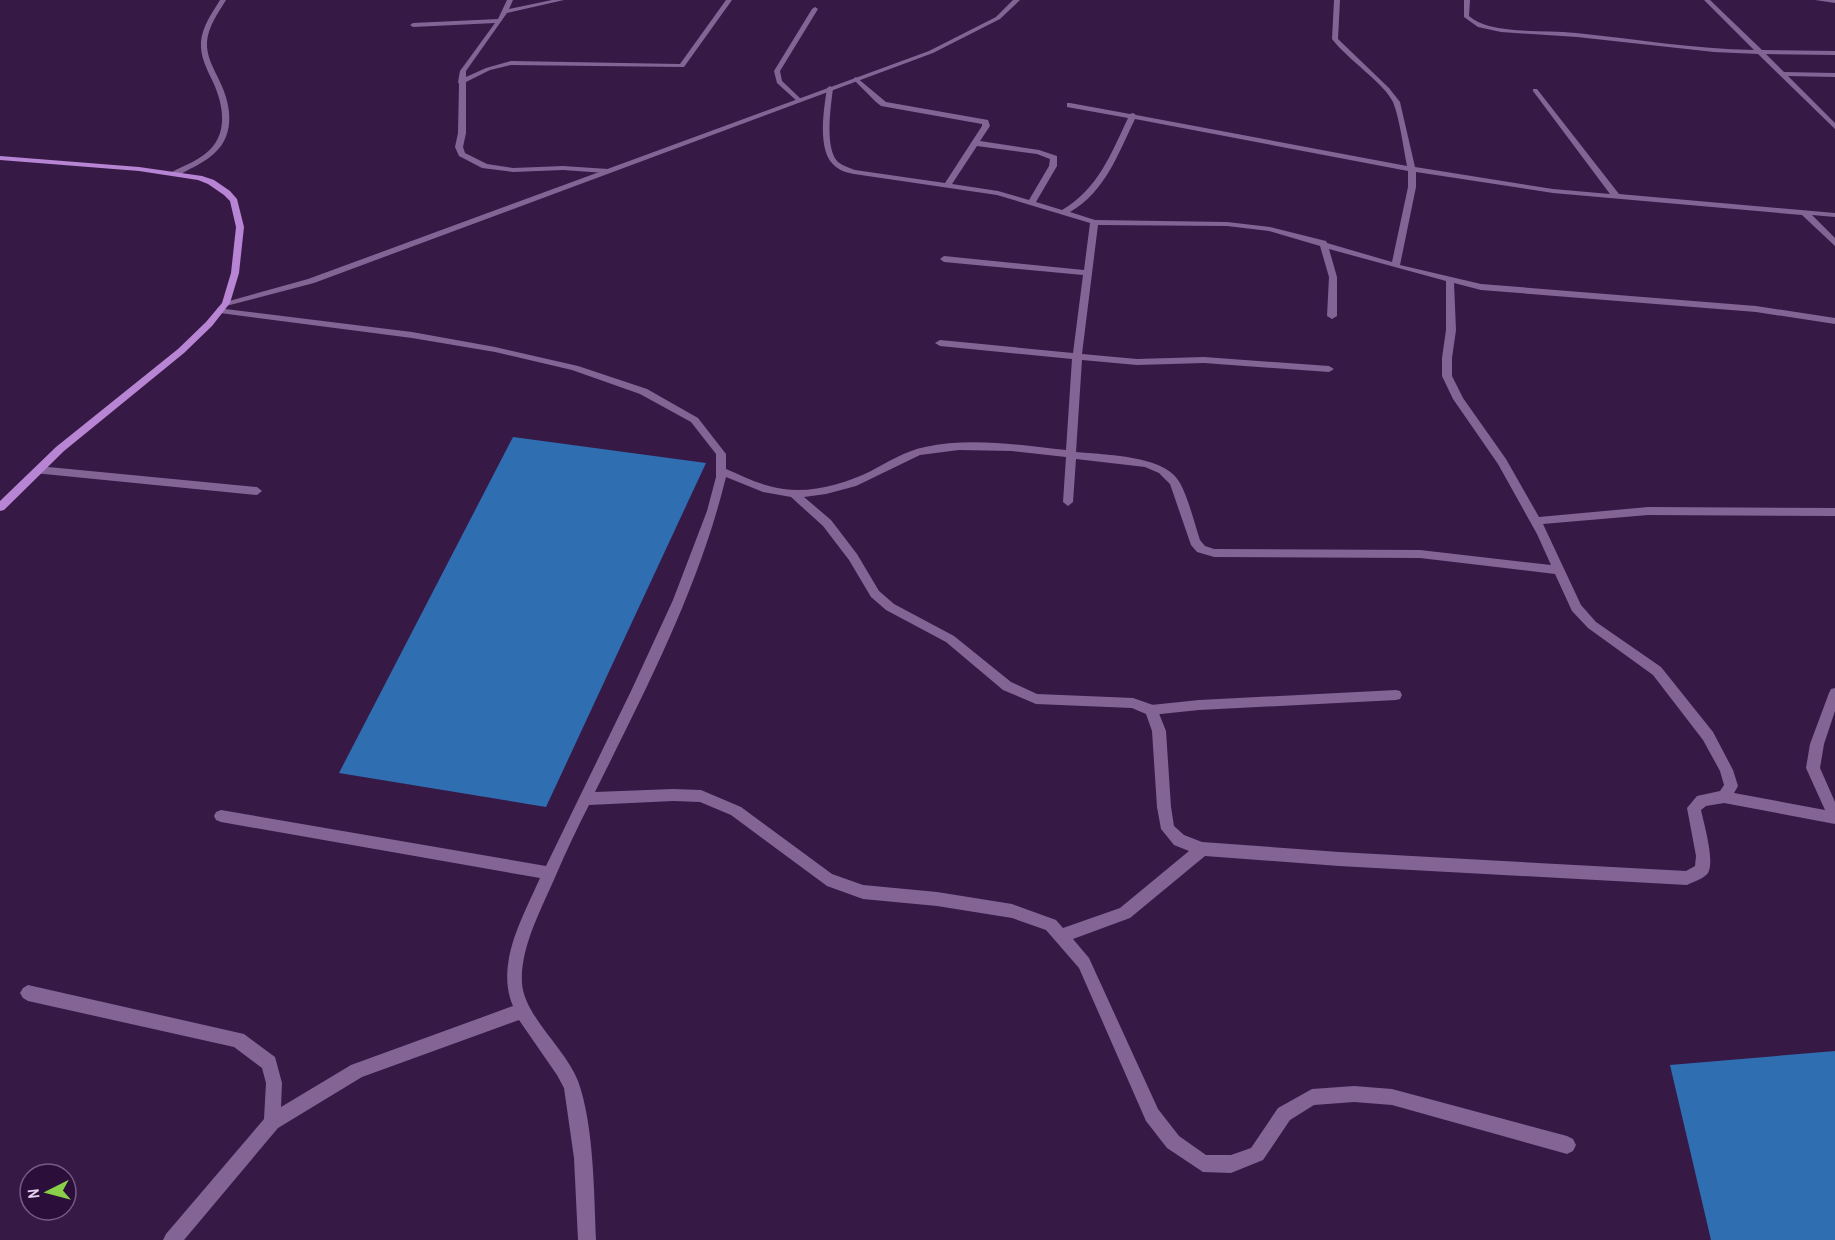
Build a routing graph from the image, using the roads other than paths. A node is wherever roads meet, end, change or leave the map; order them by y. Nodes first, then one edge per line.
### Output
1 (223, 0) edge
2 (510, 0) edge
3 (561, 0) edge
4 (729, 0) edge
5 (1017, 0) edge
6 (1337, 0) edge
7 (1467, 0) edge
8 (1707, 0) edge
9 (1818, 0) edge
10 (1835, 1) edge
11 (815, 9) dead end
12 (504, 12) junction
13 (500, 21) junction
14 (413, 25) dead end
15 (1760, 52) junction
16 (1835, 53) edge
17 (1783, 74) junction
18 (1835, 75) edge
19 (856, 79) junction
20 (461, 82) junction
21 (830, 88) junction
22 (1535, 90) dead end
23 (798, 99) junction
24 (1070, 105) dead end
25 (1132, 115) junction
26 (1835, 127) edge
27 (975, 143) junction
28 (0, 158) edge
29 (1412, 169) junction
30 (605, 171) junction
31 (175, 174) junction
32 (947, 186) junction
33 (1618, 198) junction
34 (1031, 203) junction
35 (1062, 213) junction
36 (1805, 213) junction
37 (1835, 215) edge
38 (1094, 222) junction
39 (1323, 243) junction
40 (1835, 243) edge
41 (944, 260) dead end
42 (1395, 266) junction
43 (1088, 273) junction
44 (1450, 280) junction
45 (223, 307) junction
46 (1332, 316) dead end
47 (1835, 321) edge
48 (940, 343) dead end
49 (1077, 358) junction
50 (1329, 369) dead end
51 (1070, 456) junction
52 (38, 470) junction
53 (723, 472) junction
54 (257, 491) dead end
55 (795, 494) junction
56 (1068, 502) dead end
57 (0, 507) edge
58 (1835, 512) edge
59 (1536, 521) junction
60 (1558, 570) junction
61 (1835, 693) edge
62 (1396, 695) dead end
63 (1151, 710) junction
64 (1724, 796) junction
65 (585, 799) junction
66 (221, 816) dead end
67 (1834, 818) edge
68 (1202, 849) junction
69 (549, 873) junction
70 (1061, 936) junction
71 (28, 993) dead end
72 (524, 1010) junction
73 (272, 1122) junction
74 (1567, 1145) dead end
75 (172, 1240) edge
76 (587, 1240) edge

1 - 31 street
2 - 12 street
3 - 12 street
4 - 20 street
5 - 19 street
6 - 29 street
7 - 15 street
8 - 15 street
9 - 10 street
11 - 23 street
12 - 13 street
13 - 14 street
13 - 20 street
15 - 16 street
15 - 17 street
17 - 18 street
17 - 26 street
19 - 21 street
19 - 27 street
20 - 30 street
21 - 23 street
21 - 32 street
22 - 33 street
23 - 30 street
24 - 25 street
25 - 29 street
25 - 35 street
27 - 32 street
27 - 34 street
28 - 31 main road
29 - 33 street
29 - 42 street
30 - 45 street
31 - 45 main road
32 - 34 street
33 - 36 street
34 - 35 street
35 - 38 street
36 - 37 street
36 - 40 street
38 - 39 street
38 - 43 street
39 - 42 street
39 - 46 street
41 - 43 street
42 - 44 street
43 - 49 street
44 - 47 street
44 - 59 street
45 - 52 main road
45 - 53 street
48 - 49 street
49 - 50 street
49 - 51 street
51 - 55 street
51 - 56 street
51 - 60 street
52 - 54 street
52 - 57 main road
53 - 55 street
53 - 65 street
55 - 63 street
58 - 59 street
59 - 60 street
60 - 64 street
61 - 67 street
62 - 63 street
63 - 68 street
64 - 67 street
64 - 68 street
65 - 69 street
65 - 70 street
66 - 69 street
68 - 70 street
69 - 72 street
70 - 74 street
71 - 73 street
72 - 73 street
72 - 76 street
73 - 75 street

